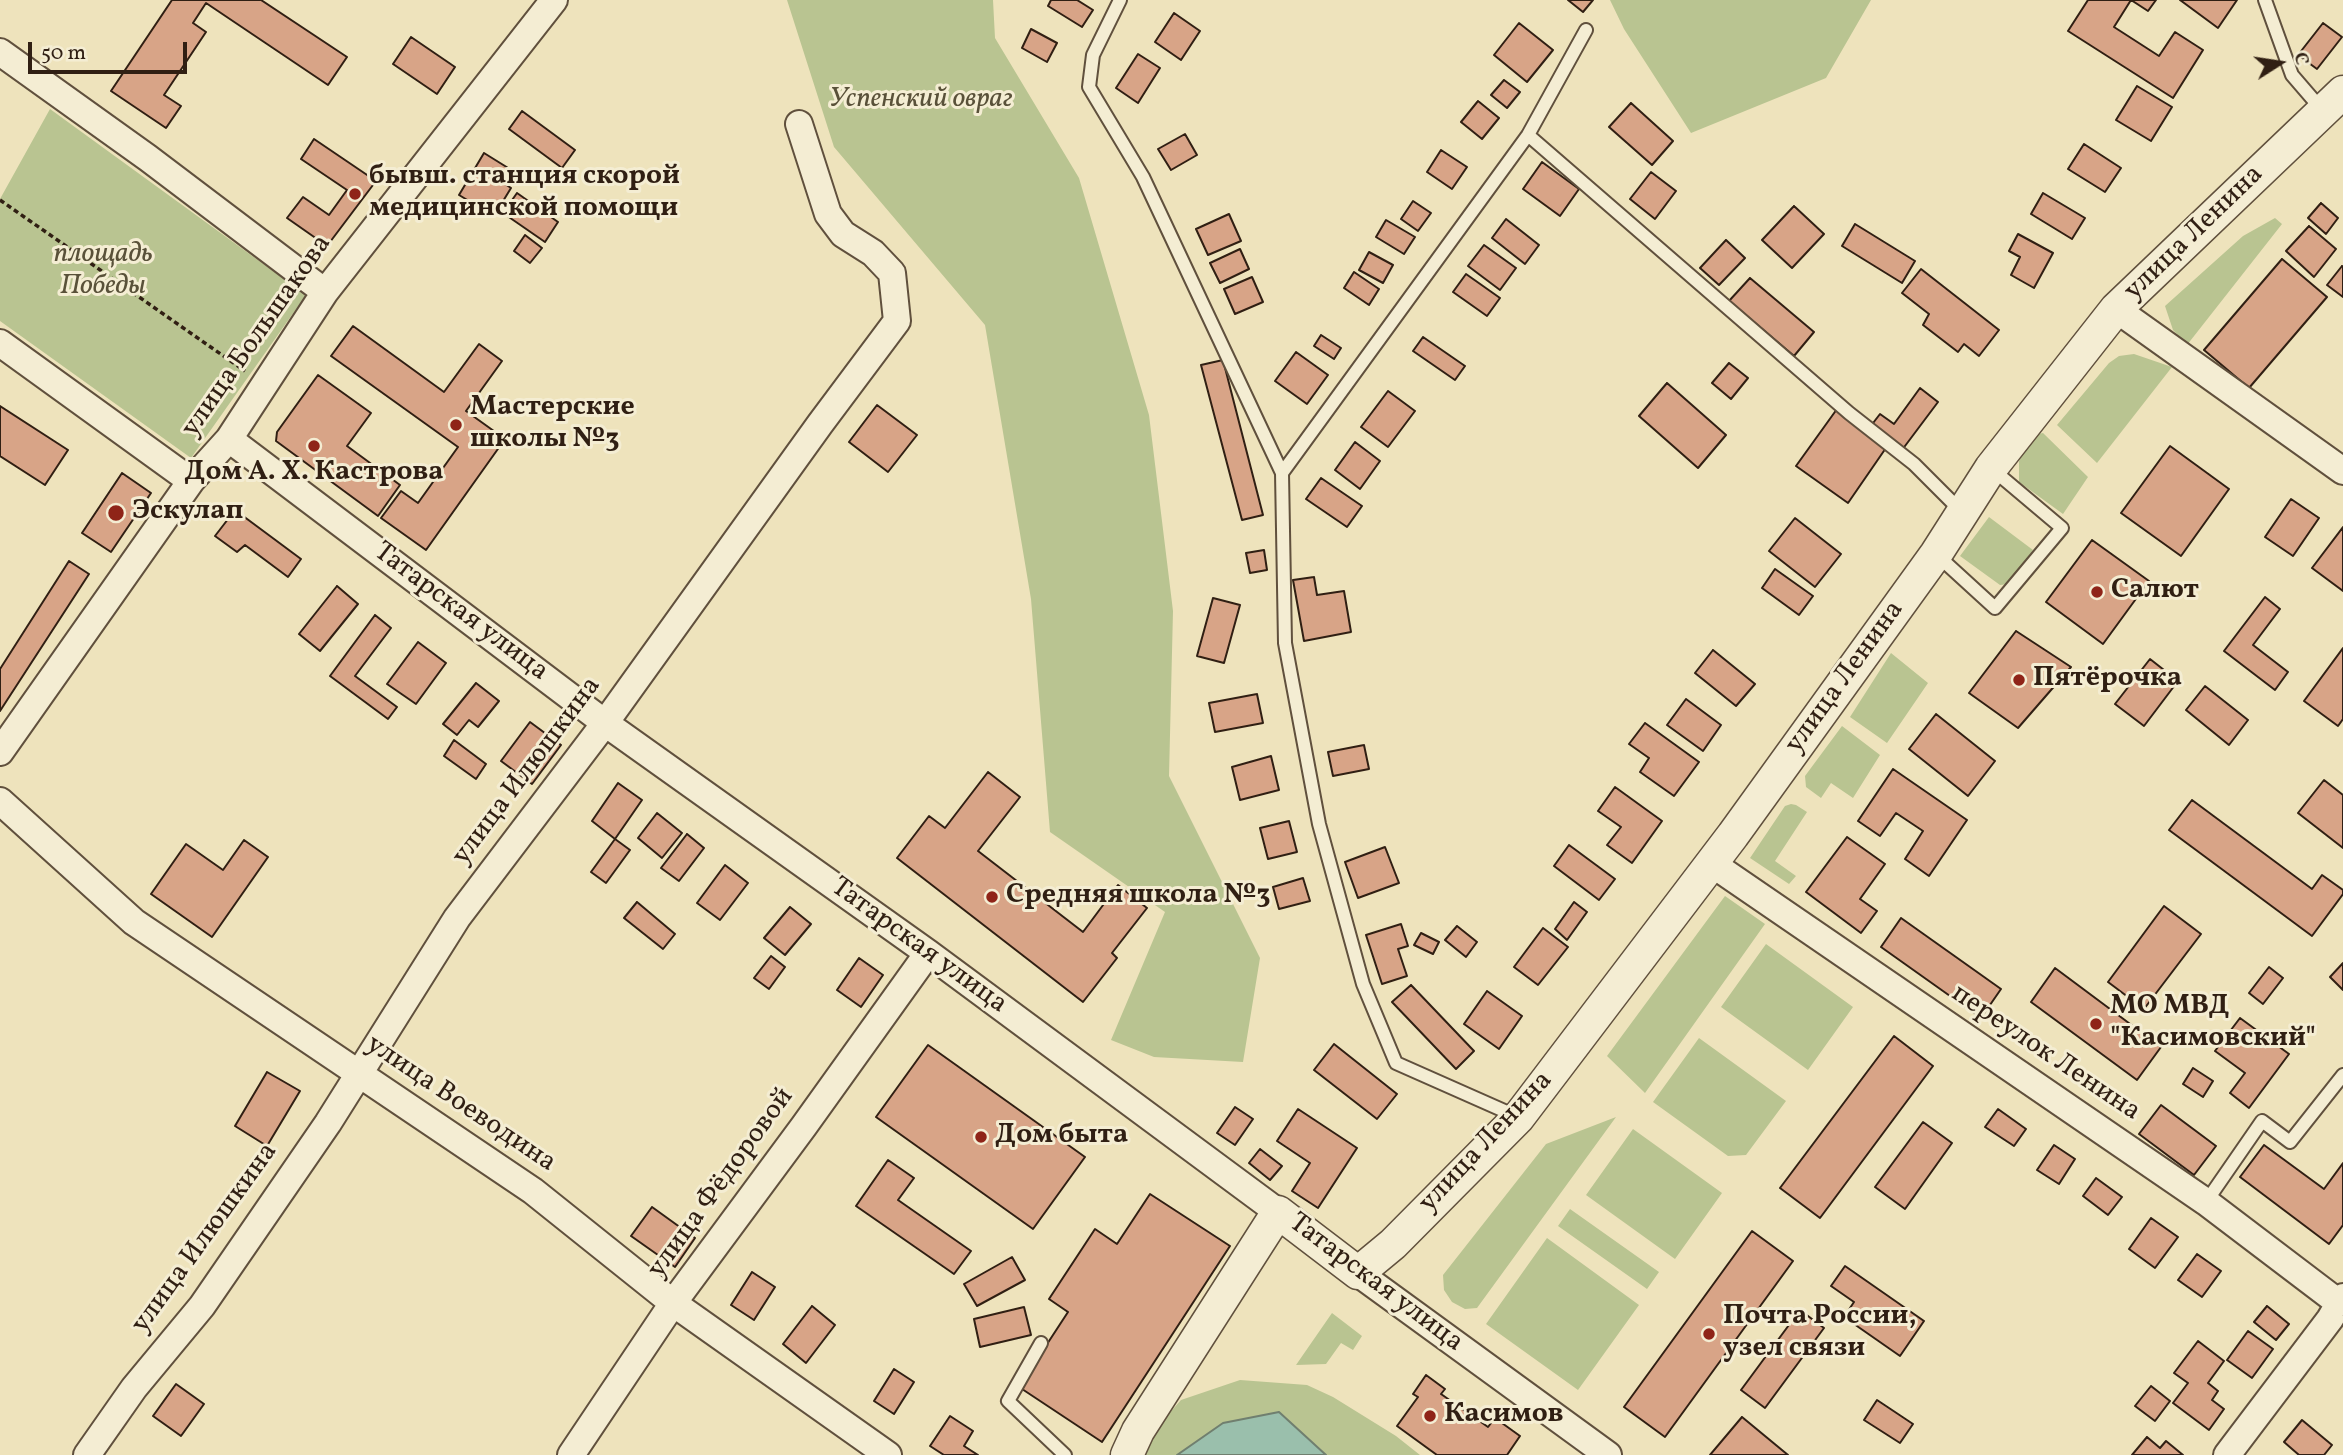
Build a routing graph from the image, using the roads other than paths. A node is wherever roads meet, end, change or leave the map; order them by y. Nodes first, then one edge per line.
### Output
1 (554, 0) edge
2 (1120, 0) edge
3 (2265, 0) edge
4 (1586, 30) dead end
5 (0, 51) edge
6 (2333, 102) edge
7 (799, 124) dead end
8 (1528, 135) junction
9 (325, 292) junction
10 (2116, 309) junction
11 (0, 343) edge
12 (229, 439) junction
13 (1992, 468) junction
14 (2343, 471) edge
15 (1282, 473) junction
16 (191, 481) junction
17 (1963, 513) junction
18 (1936, 554) junction
19 (606, 723) junction
20 (0, 752) edge
21 (0, 801) edge
22 (1711, 863) junction
23 (928, 953) junction
24 (359, 1074) junction
25 (2343, 1075) edge
26 (1518, 1118) junction
27 (2206, 1202) junction
28 (1278, 1212) junction
29 (1358, 1273) junction
30 (673, 1303) junction
31 (2339, 1312) edge
32 (1041, 1343) dead end
33 (87, 1455) edge
34 (571, 1455) edge
35 (888, 1455) edge
36 (1065, 1455) edge
37 (1127, 1455) edge
38 (1608, 1455) edge
39 (2227, 1455) edge

1 - 9 street, улица Большакова
2 - 15 lane
3 - 6 lane
4 - 8 lane
5 - 9 street
6 - 10 street, улица Ленина
7 - 19 street, улица Илюшкина
8 - 15 lane
8 - 17 lane
9 - 12 street, улица Большакова
10 - 13 street, улица Ленина
10 - 14 street
11 - 16 street
12 - 16 street, улица Большакова
12 - 19 street, Татарская улица
13 - 17 street, улица Ленина
13 - 18 lane
15 - 26 lane
16 - 20 street, улица Большакова
17 - 18 street, улица Ленина
18 - 22 street, улица Ленина
19 - 23 street, Татарская улица
19 - 24 street, улица Илюшкина
21 - 24 street, улица Воеводина
22 - 26 street, улица Ленина
22 - 27 street, переулок Ленина
23 - 28 street, Татарская улица
23 - 30 street, улица Фёдоровой
24 - 30 street, улица Воеводина
24 - 33 street, улица Илюшкина
25 - 27 lane
26 - 29 street, улица Ленина
27 - 31 street, переулок Ленина
28 - 29 street, Татарская улица
28 - 37 street
29 - 38 street, Татарская улица
30 - 34 street, улица Фёдоровой
30 - 35 street, улица Воеводина
31 - 39 street
32 - 36 lane

